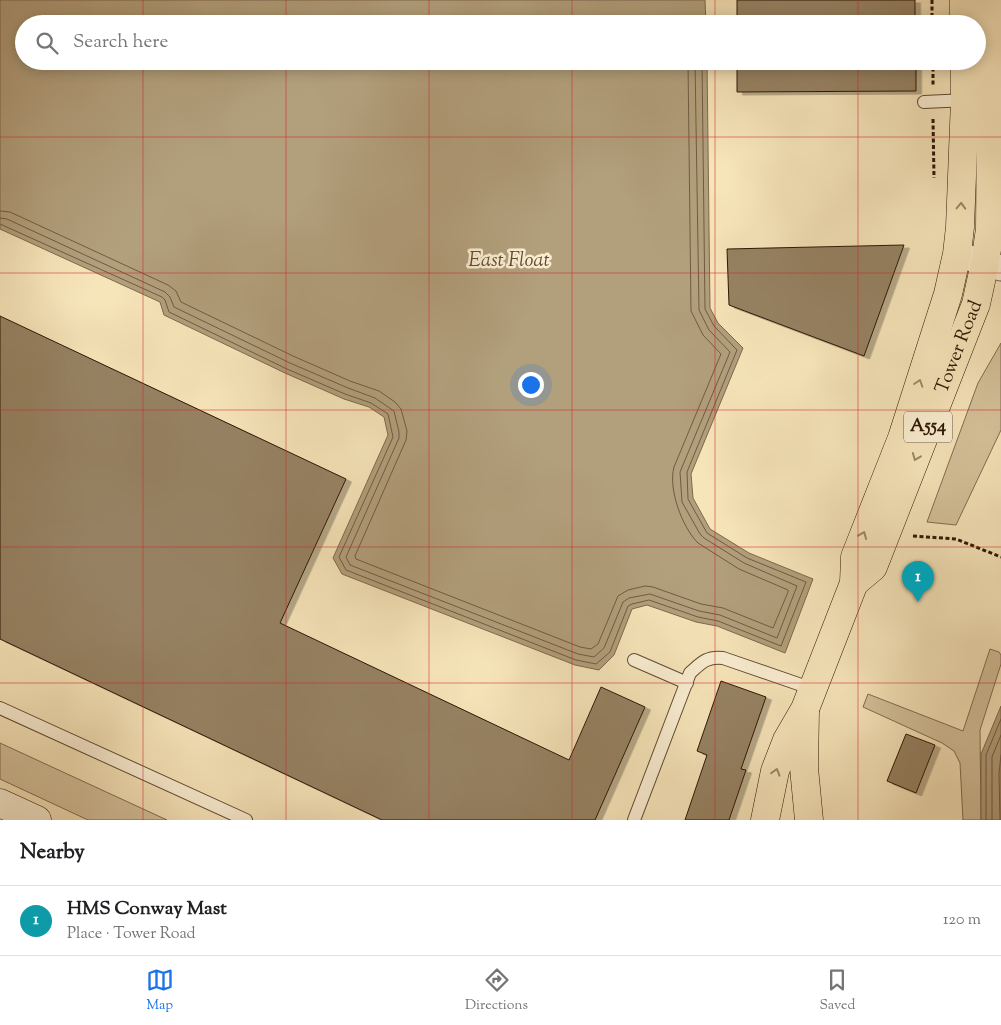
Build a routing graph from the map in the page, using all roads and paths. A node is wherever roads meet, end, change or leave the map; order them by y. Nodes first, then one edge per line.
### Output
1 (932, 0) edge
2 (964, 0) edge
3 (989, 0) edge
4 (932, 15) edge
5 (964, 15) edge
6 (986, 27) edge
7 (932, 70) edge
8 (968, 70) edge
9 (981, 70) edge
10 (933, 86) dead end
11 (978, 100) junction
12 (924, 102) dead end
13 (933, 119) dead end
14 (934, 184) dead end
15 (957, 254) junction
16 (993, 266) edge
17 (885, 534) junction
18 (1001, 557) edge
19 (854, 582) junction
20 (634, 660) dead end
21 (687, 683) junction
22 (809, 699) junction
23 (0, 708) edge
24 (0, 803) edge
25 (37, 820) edge
26 (246, 820) edge
27 (634, 820) edge
28 (766, 820) edge
29 (809, 820) edge

1 - 4 path
2 - 5 highway
3 - 6 highway, Tower Road / A554
7 - 10 path
8 - 11 highway, Tower Road / A554
9 - 11 highway, Tower Road / A554
11 - 12 lane
15 -> 11 highway, Tower Road / A554
11 - 16 highway, Tower Road / A554
13 - 14 path
15 - 16 street
19 -> 15 highway, Tower Road / A554
16 -> 17 highway, Tower Road / A554
17 - 18 path
17 - 19 highway, Tower Road / A554
19 - 22 highway, Tower Road / A554
20 - 21 lane
21 - 22 lane
21 - 27 lane
28 -> 22 highway, Tower Road / A554
22 - 29 highway, Tower Road / A554
23 - 26 lane
24 - 25 main road

